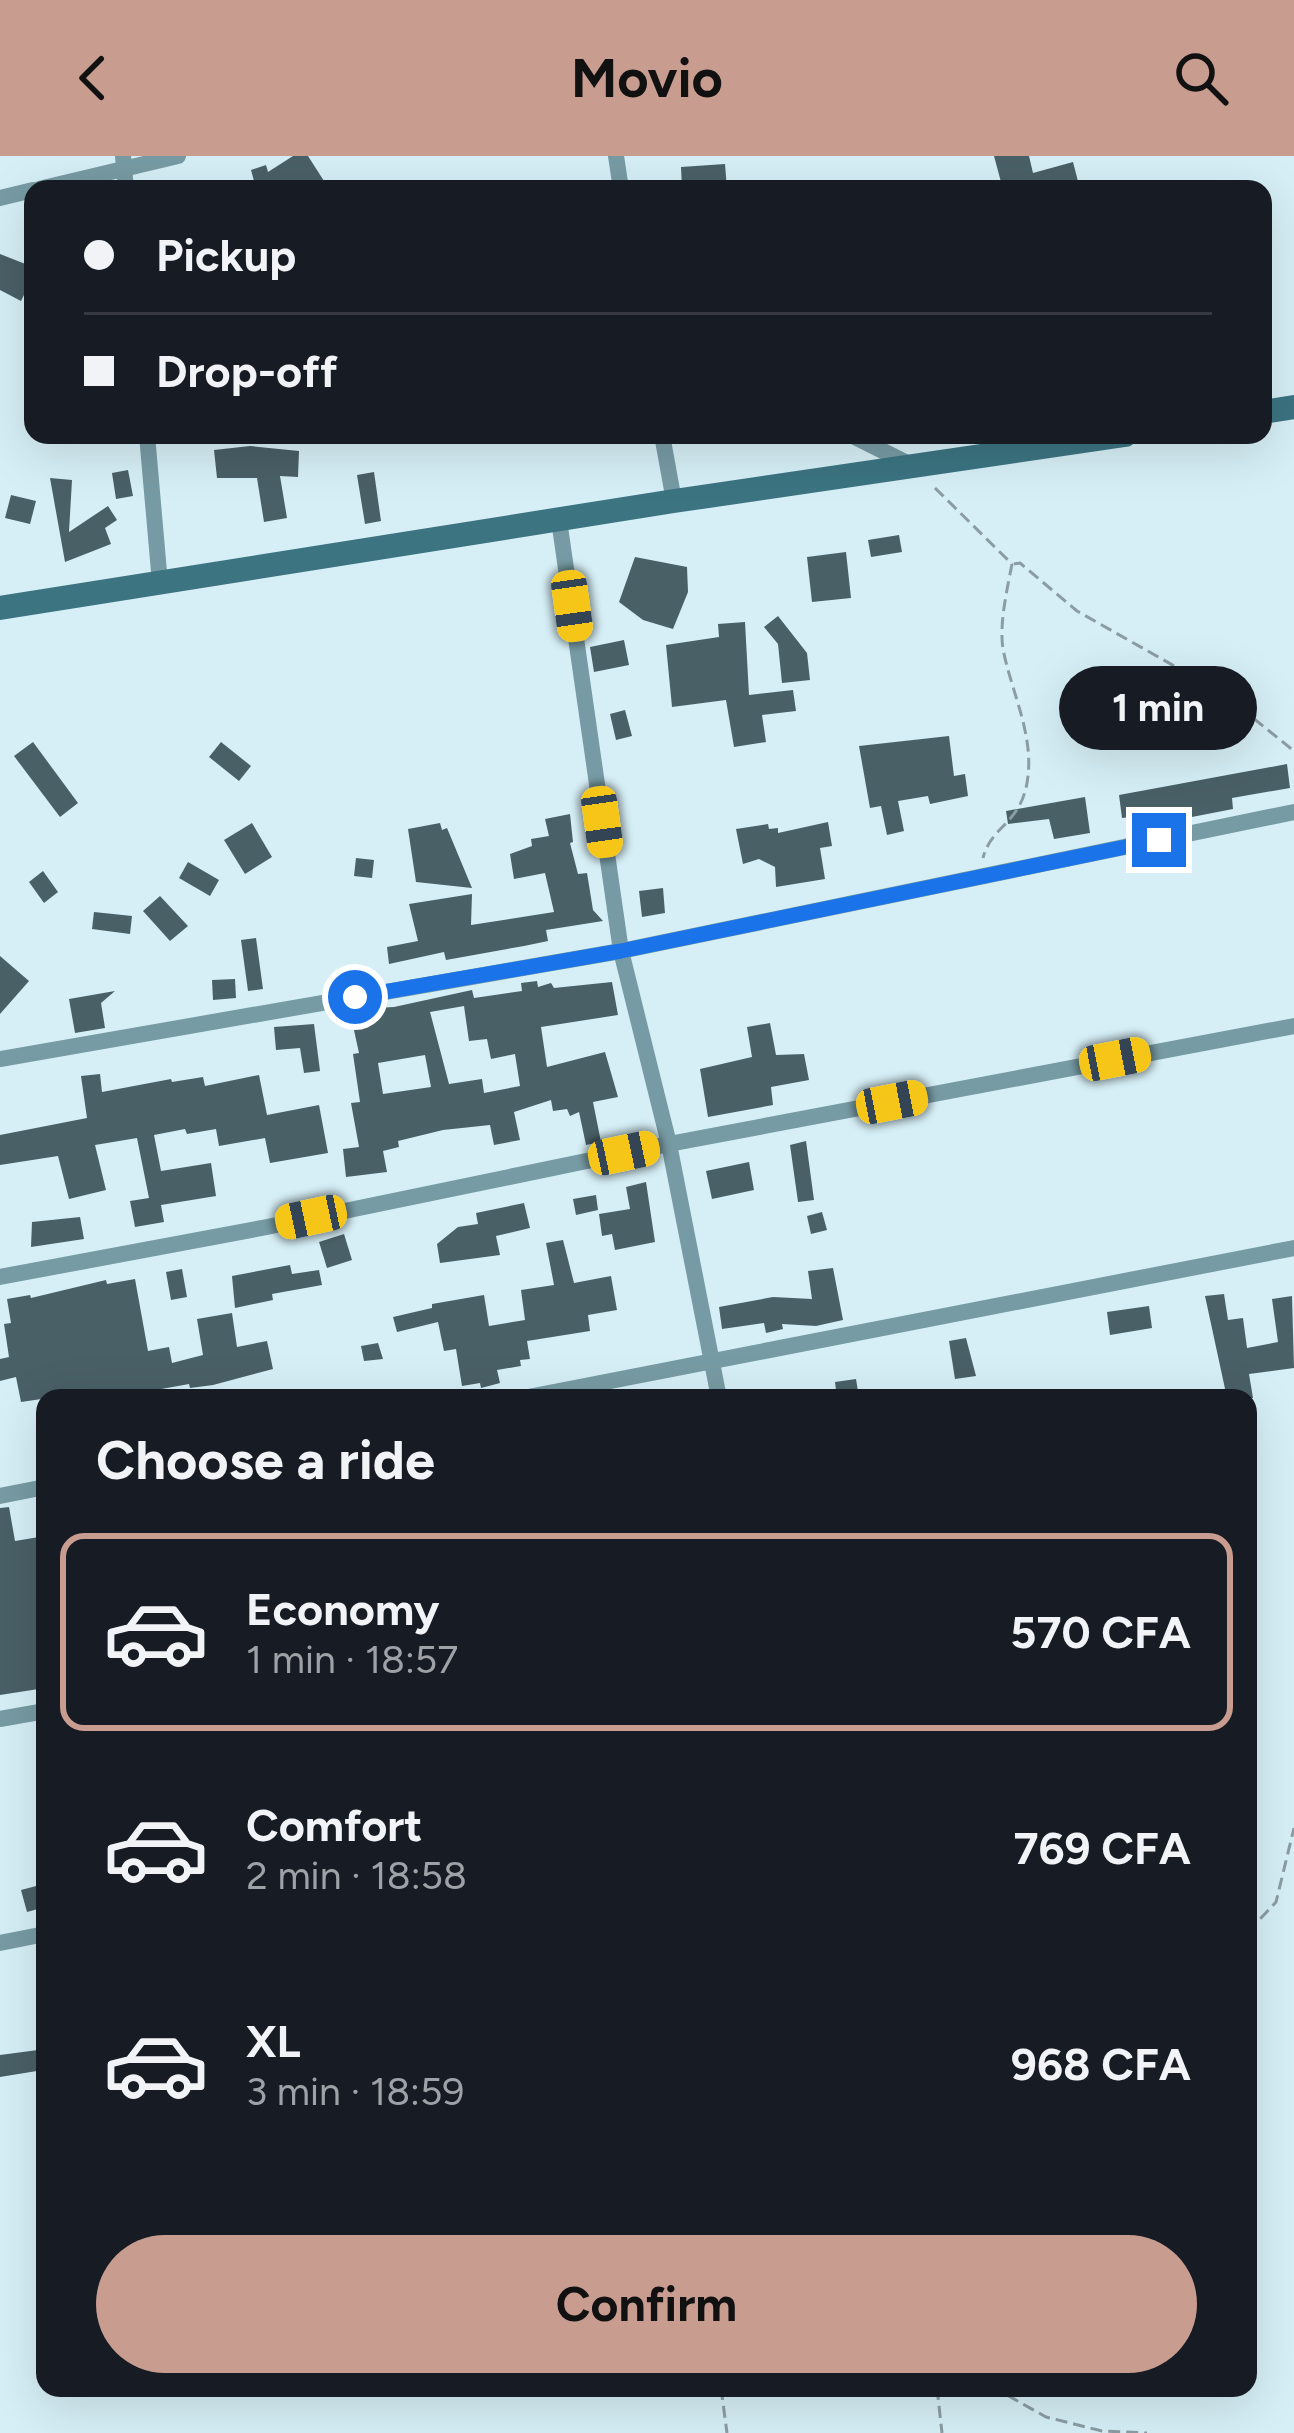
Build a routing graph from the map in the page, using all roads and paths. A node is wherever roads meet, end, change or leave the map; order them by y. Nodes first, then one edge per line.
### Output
1 (178, 156) edge
2 (123, 163) edge
3 (68, 180) edge
4 (148, 444) edge
5 (664, 444) edge
6 (869, 444) edge
7 (1066, 444) edge
8 (914, 467) junction
9 (674, 501) junction
10 (559, 520) junction
11 (1012, 564) junction
12 (160, 583) junction
13 (0, 608) edge
14 (1294, 751) edge
15 (1294, 812) edge
16 (978, 877) junction
17 (621, 951) junction
18 (1294, 1026) edge
19 (0, 1059) edge
20 (668, 1144) junction
21 (1294, 1248) edge
22 (0, 1276) edge
23 (712, 1363) junction
24 (572, 1389) edge
25 (717, 1389) edge
26 (36, 1489) edge
27 (0, 1496) edge
28 (36, 1713) edge
29 (0, 1719) edge
30 (1294, 1828) edge
31 (1257, 1922) edge
32 (36, 1936) edge
33 (0, 1943) edge
34 (722, 2397) edge
35 (939, 2397) edge
36 (1011, 2397) edge
37 (728, 2433) edge
38 (942, 2433) edge
39 (1147, 2433) edge

1 - 2 street
2 - 3 street
4 - 12 street
5 - 9 street
6 - 8 street
7 - 8 main road
8 - 9 main road
8 - 11 path
9 - 10 main road
10 - 12 main road
10 - 17 street
11 - 14 path
11 - 16 path
12 - 13 main road
15 - 16 street
16 - 17 street
17 - 19 street
17 - 20 street
18 - 20 street
20 - 22 street
20 - 23 street
21 - 23 street
23 - 24 street
23 - 25 street
26 - 27 street
28 - 29 street
30 - 31 path
32 - 33 street
34 - 37 path
35 - 38 path
36 - 39 path

